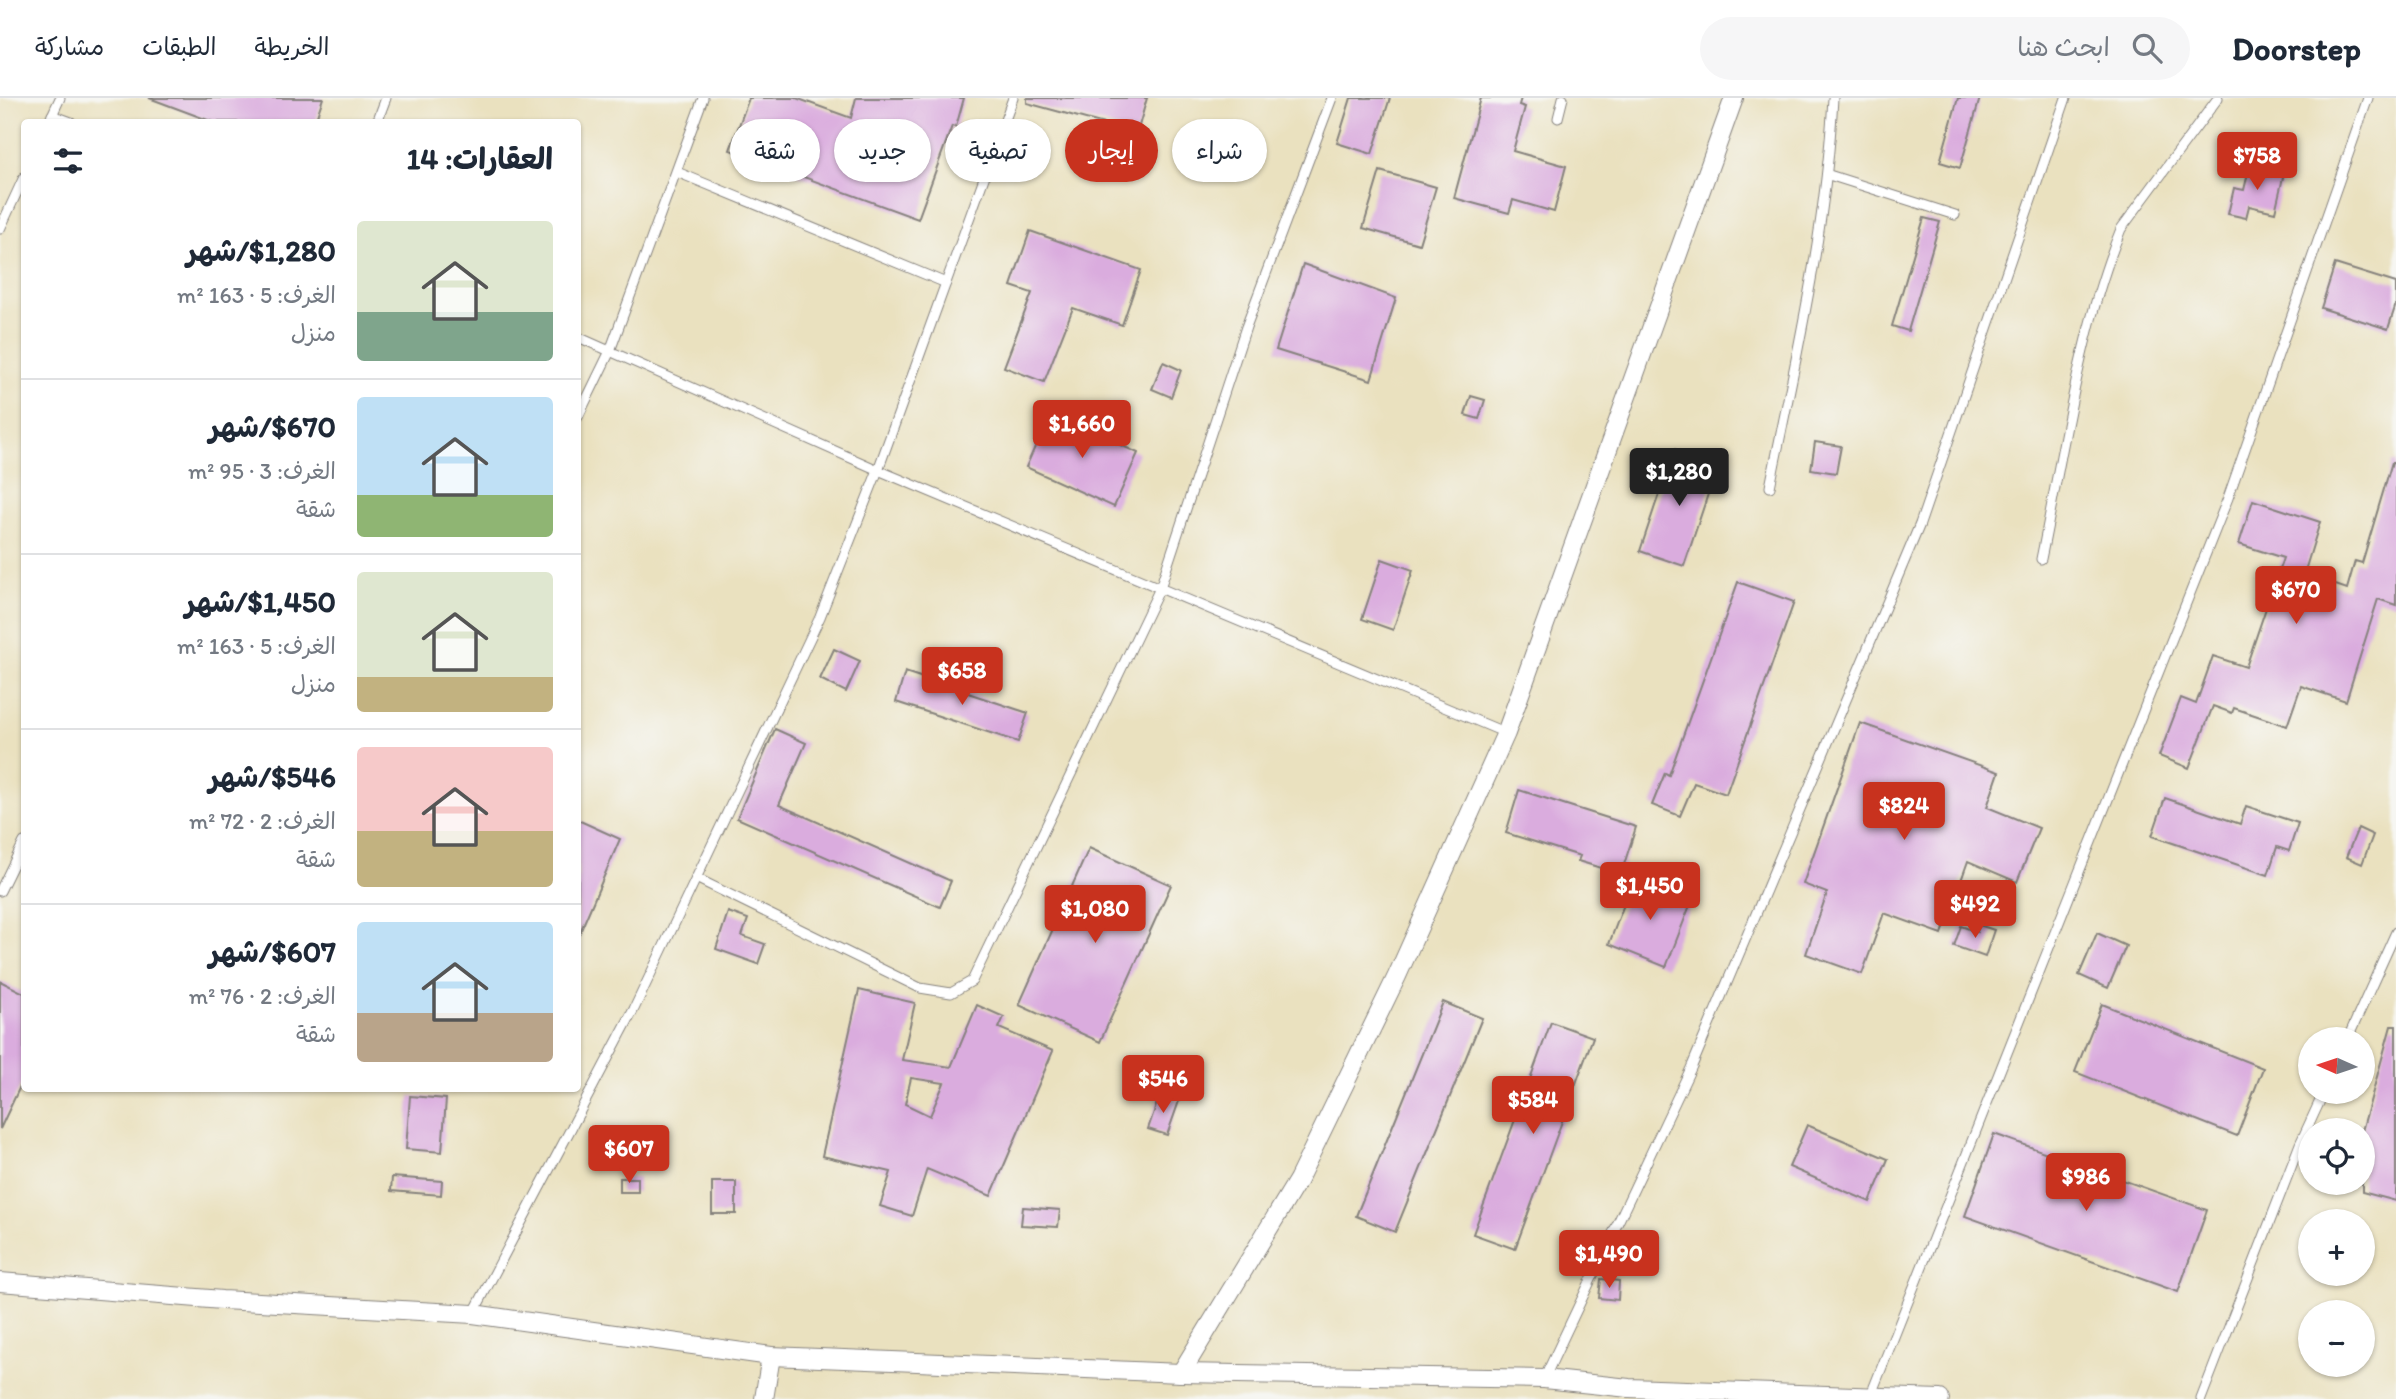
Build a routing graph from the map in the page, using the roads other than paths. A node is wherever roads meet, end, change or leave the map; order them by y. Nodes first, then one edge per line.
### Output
1 (60, 98) edge
2 (386, 98) edge
3 (703, 98) edge
4 (1013, 98) edge
5 (1332, 98) edge
6 (1563, 98) edge
7 (1734, 98) edge
8 (1833, 98) edge
9 (2066, 98) edge
10 (2218, 98) edge
11 (2368, 98) edge
12 (1558, 118) dead end
13 (50, 119) edge
14 (378, 119) edge
15 (677, 172) junction
16 (1829, 175) junction
17 (21, 184) edge
18 (1955, 215) dead end
19 (0, 229) edge
20 (946, 283) junction
21 (581, 338) edge
22 (611, 351) junction
23 (581, 411) edge
24 (878, 470) junction
25 (1770, 487) dead end
26 (2041, 559) dead end
27 (1160, 588) junction
28 (1506, 733) junction
29 (21, 848) edge
30 (696, 878) junction
31 (0, 891) edge
32 (2396, 932) edge
33 (2353, 1027) edge
34 (2319, 1104) edge
35 (0, 1282) edge
36 (473, 1314) junction
37 (771, 1356) junction
38 (1181, 1373) junction
39 (1544, 1378) junction
40 (1629, 1394) edge
41 (1870, 1396) junction
42 (764, 1399) edge
43 (1940, 1399) edge
44 (2200, 1399) edge

1 - 13 lane
2 - 14 lane
3 - 15 lane
4 - 20 lane
5 - 27 lane
6 - 12 lane
7 - 28 street
8 - 16 lane
9 - 39 lane
10 - 26 lane
11 - 41 lane
15 - 20 lane
15 - 22 lane
16 - 18 lane
16 - 25 lane
17 - 19 lane
20 - 24 lane
21 - 22 lane
22 - 23 lane
22 - 24 lane
24 - 27 lane
24 - 30 lane
27 - 28 lane
27 - 30 lane
28 - 38 street
29 - 31 lane
30 - 36 lane
32 - 33 lane
34 - 44 lane
35 - 36 street
36 - 37 street
37 - 38 street
37 - 42 street
38 - 39 street
39 - 40 street
40 - 41 street
41 - 43 street

